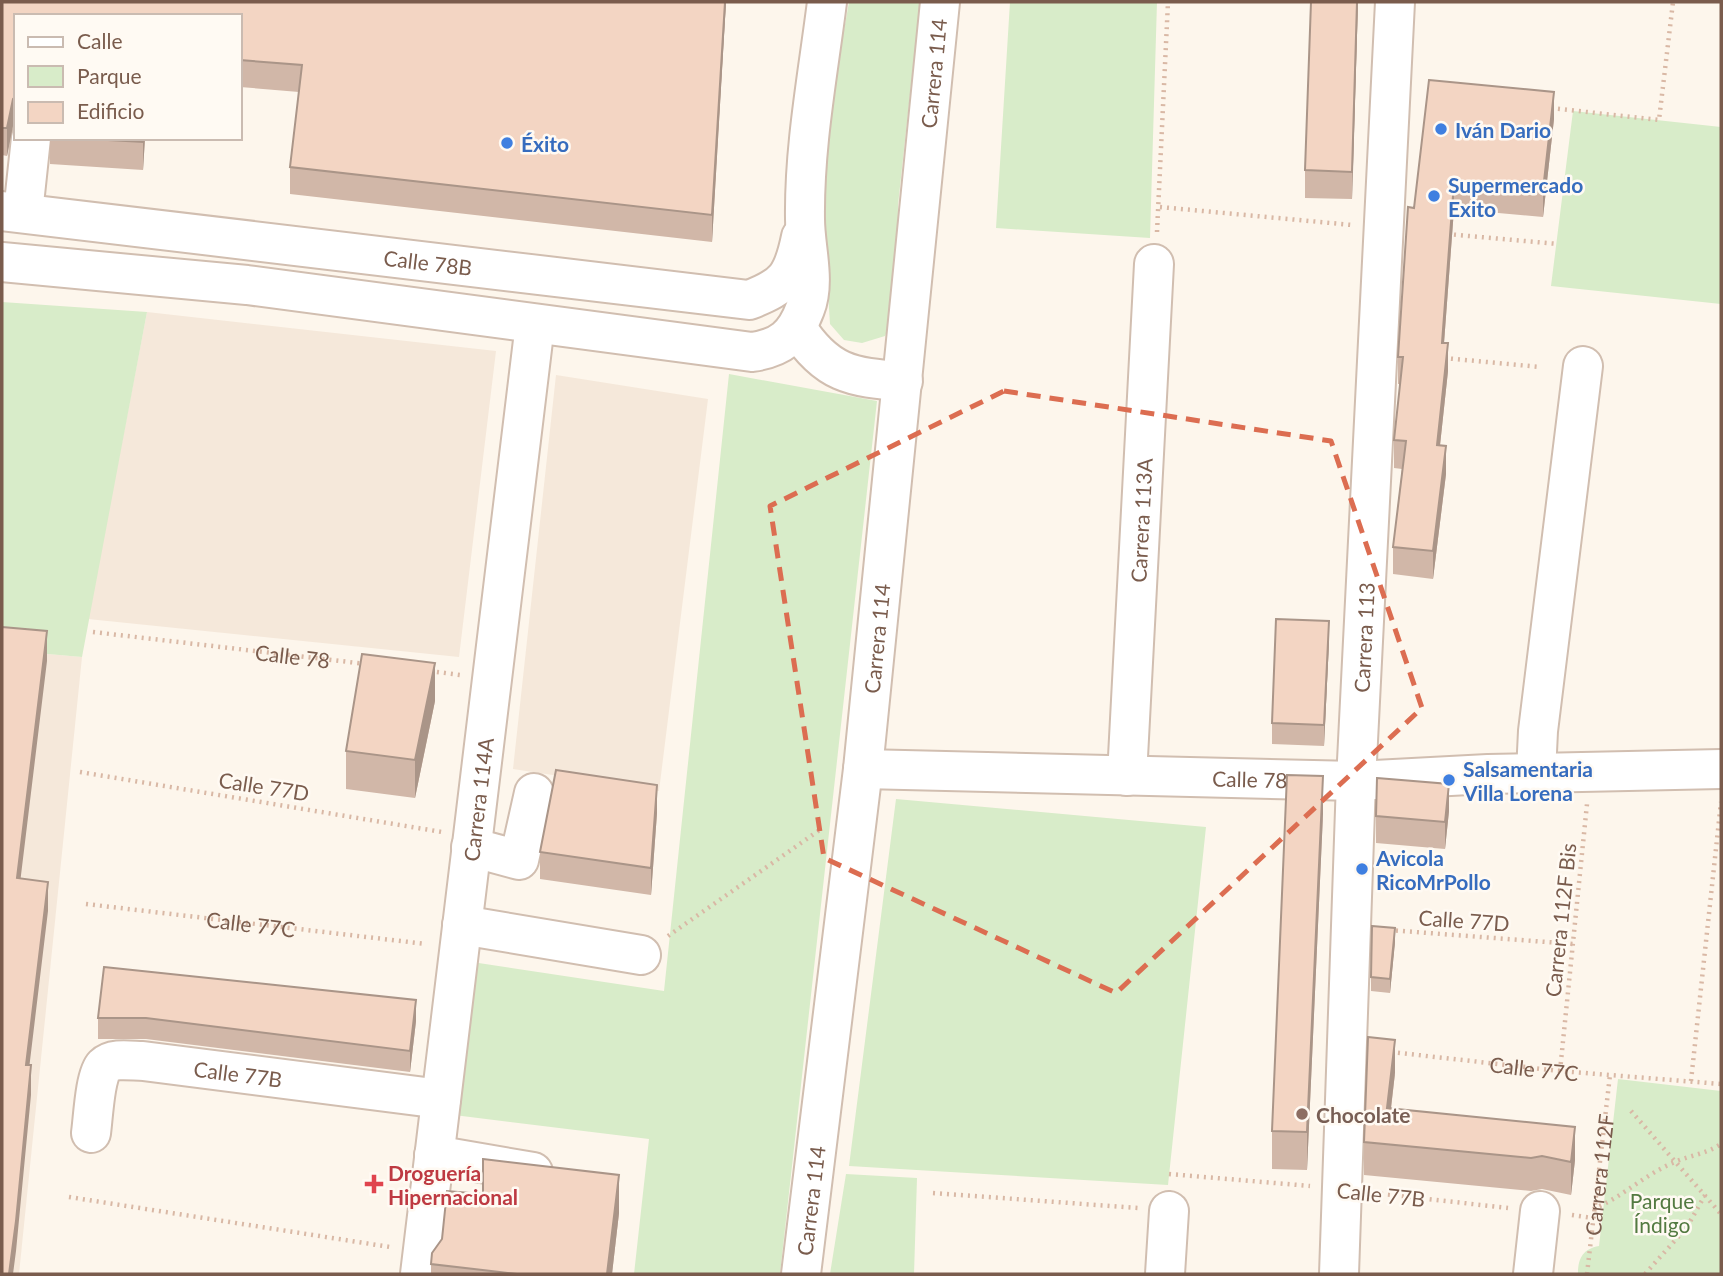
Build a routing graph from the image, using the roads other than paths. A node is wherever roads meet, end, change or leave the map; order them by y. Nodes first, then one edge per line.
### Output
1 (827, 2) edge
2 (940, 2) edge
3 (1395, 2) edge
4 (30, 140) edge
5 (12, 212) edge
6 (805, 220) junction
7 (2, 262) edge
8 (1154, 264) dead end
9 (535, 324) junction
10 (797, 328) junction
11 (1583, 366) dead end
12 (903, 380) junction
13 (1721, 769) edge
14 (1536, 773) junction
15 (1127, 776) junction
16 (1356, 781) junction
17 (861, 783) junction
18 (534, 793) dead end
19 (457, 839) junction
20 (462, 925) junction
21 (641, 955) road end
22 (441, 1099) junction
23 (91, 1133) dead end
24 (434, 1155) junction
25 (570, 1179) edge
26 (1169, 1192) road end
27 (1540, 1211) road end
28 (421, 1263) edge
29 (801, 1274) edge
30 (1165, 1274) edge
31 (1339, 1274) edge
32 (1533, 1274) edge

1 - 6 street
2 - 12 street, Carrera 114
3 - 16 street, Carrera 113
4 - 5 street
5 - 6 street, Calle 78B
6 - 10 street
7 - 9 street
8 - 15 street, Carrera 113A
9 - 10 street
9 - 19 street, Carrera 114A
10 - 12 street
11 - 14 street
12 - 17 street, Carrera 114
13 - 14 street, Calle 78
14 - 16 street, Calle 78
15 - 16 street, Calle 78
15 - 17 street, Calle 78
16 - 31 street, Carrera 113
17 - 29 street, Carrera 114
18 - 19 street
19 - 20 street, Carrera 114A
20 - 21 street
20 - 22 street, Carrera 114A
22 - 23 street, Calle 77B
22 - 24 street, Carrera 114A
24 - 25 street
24 - 28 street, Carrera 114A
26 - 30 street
27 - 32 street

